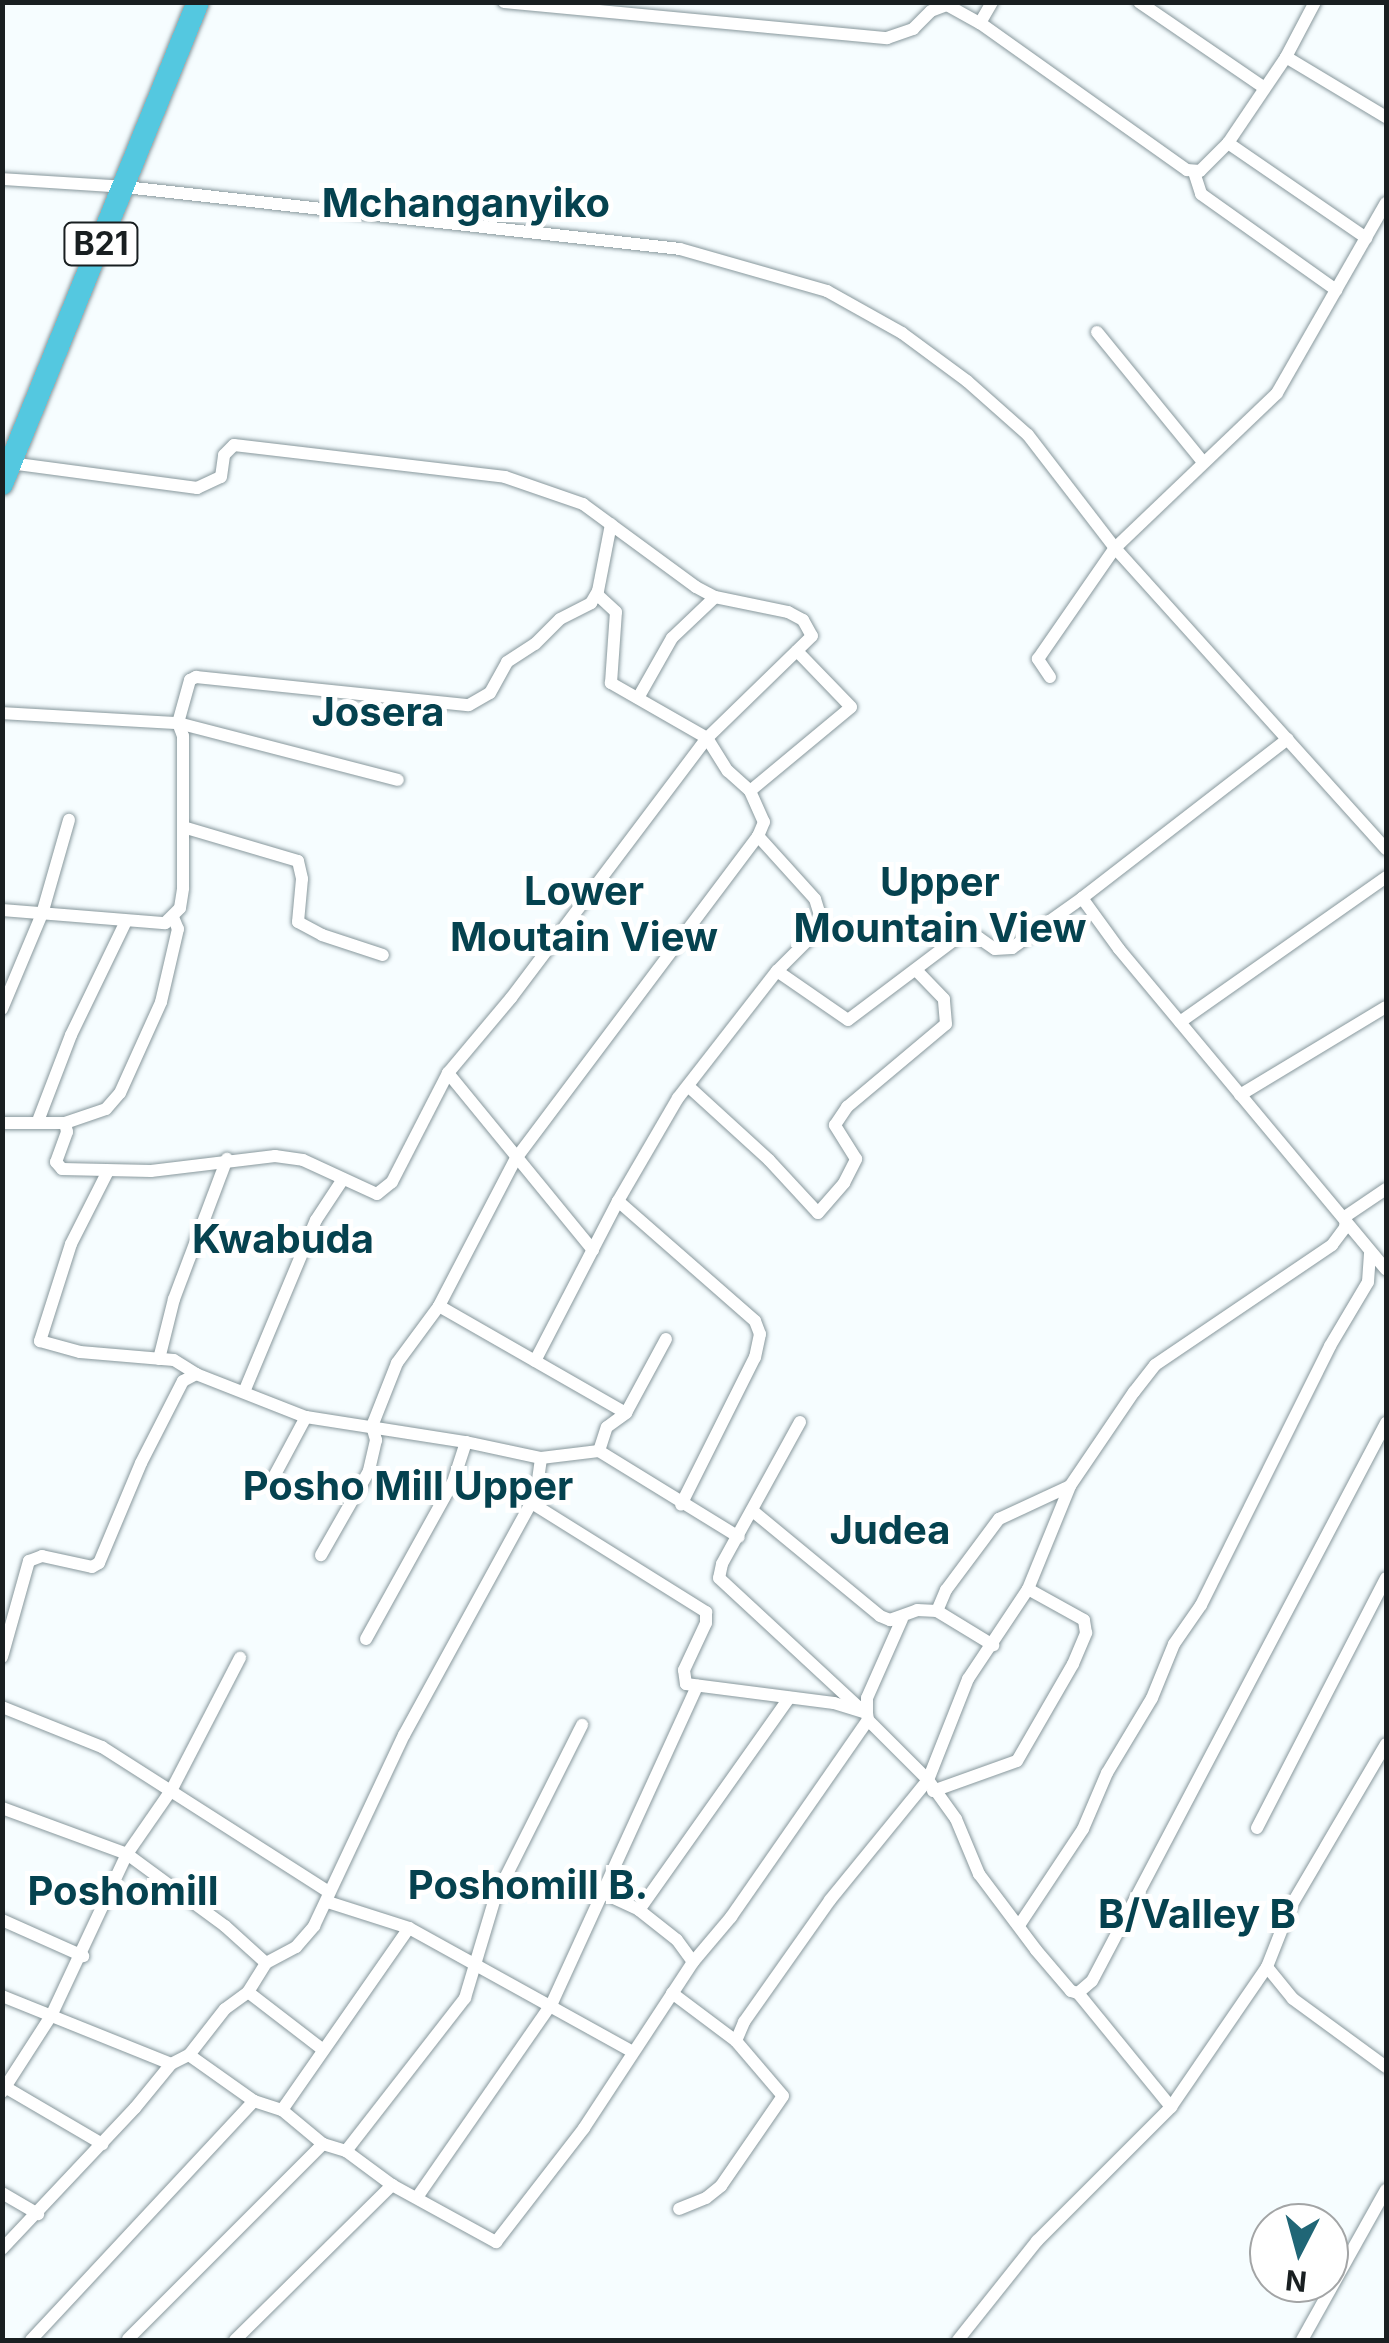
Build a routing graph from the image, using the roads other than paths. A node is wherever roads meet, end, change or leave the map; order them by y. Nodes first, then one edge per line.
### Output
1 (198, 2) edge
2 (504, 2) edge
3 (992, 2) edge
4 (1139, 2) edge
5 (1315, 2) edge
6 (980, 22) junction
7 (1286, 57) junction
8 (1264, 87) junction
9 (1386, 118) edge
10 (1228, 143) junction
11 (1194, 172) junction
12 (2, 179) edge
13 (124, 187) junction
14 (1386, 204) edge
15 (1366, 238) junction
16 (1336, 290) junction
17 (1097, 332) dead end
18 (1203, 462) junction
19 (6, 474) edge
20 (611, 524) junction
21 (1115, 548) junction
22 (596, 594) junction
23 (716, 598) junction
24 (797, 651) junction
25 (1050, 677) dead end
26 (638, 698) junction
27 (2, 714) edge
28 (178, 723) junction
29 (707, 738) junction
30 (1288, 739) junction
31 (398, 780) dead end
32 (750, 791) junction
33 (69, 820) dead end
34 (183, 827) junction
35 (758, 836) junction
36 (1386, 849) edge
37 (1386, 877) edge
38 (1082, 898) junction
39 (2, 910) edge
40 (42, 914) junction
41 (172, 917) junction
42 (126, 921) junction
43 (382, 955) dead end
44 (916, 970) junction
45 (777, 971) junction
46 (1386, 1007) edge
47 (2, 1008) edge
48 (1180, 1022) junction
49 (448, 1073) junction
50 (688, 1086) junction
51 (1240, 1096) junction
52 (38, 1121) junction
53 (65, 1122) junction
54 (2, 1123) edge
55 (516, 1158) junction
56 (227, 1159) junction
57 (108, 1171) junction
58 (343, 1179) junction
59 (1386, 1189) edge
60 (618, 1200) junction
61 (1346, 1223) junction
62 (593, 1250) junction
63 (1370, 1251) junction
64 (1386, 1269) edge
65 (439, 1306) junction
66 (666, 1339) dead end
67 (159, 1360) junction
68 (535, 1361) junction
69 (196, 1374) junction
70 (244, 1392) junction
71 (626, 1413) junction
72 (306, 1418) junction
73 (800, 1422) dead end
74 (1386, 1423) edge
75 (372, 1426) junction
76 (466, 1442) junction
77 (598, 1451) junction
78 (541, 1458) junction
79 (270, 1484) dead end
80 (1070, 1486) junction
81 (530, 1502) junction
82 (681, 1505) junction
83 (754, 1512) junction
84 (739, 1537) junction
85 (320, 1555) dead end
86 (1386, 1578) edge
87 (1028, 1590) junction
88 (937, 1611) junction
89 (902, 1619) junction
90 (366, 1639) dead end
91 (993, 1645) junction
92 (2, 1656) edge
93 (240, 1658) dead end
94 (697, 1686) junction
95 (790, 1698) junction
96 (2, 1707) edge
97 (867, 1717) junction
98 (582, 1725) dead end
99 (1386, 1744) edge
100 (930, 1785) junction
101 (172, 1789) junction
102 (2, 1808) edge
103 (1257, 1828) dead end
104 (127, 1854) junction
105 (603, 1892) junction
106 (329, 1897) junction
107 (640, 1910) junction
108 (2, 1920) edge
109 (1020, 1924) junction
110 (410, 1928) junction
111 (83, 1956) junction
112 (266, 1962) junction
113 (694, 1962) junction
114 (472, 1965) junction
115 (1268, 1967) junction
116 (248, 1992) junction
117 (672, 1992) junction
118 (1078, 1993) junction
119 (2, 1996) edge
120 (552, 2003) junction
121 (52, 2016) junction
122 (736, 2041) junction
123 (322, 2049) junction
124 (633, 2052) junction
125 (189, 2055) junction
126 (171, 2064) junction
127 (1386, 2066) edge
128 (4, 2090) edge
129 (254, 2101) junction
130 (1171, 2108) junction
131 (282, 2110) junction
132 (102, 2144) junction
133 (324, 2144) junction
134 (346, 2151) junction
135 (392, 2185) junction
136 (1386, 2190) edge
137 (2, 2194) edge
138 (418, 2196) junction
139 (679, 2209) dead end
140 (38, 2214) junction
141 (2, 2249) edge
142 (32, 2340) edge
143 (129, 2340) edge
144 (235, 2340) edge
145 (958, 2340) edge
146 (1302, 2340) edge

1 - 13 highway, B21
2 - 6 street
3 - 6 street
4 - 8 street
5 - 7 street
6 - 11 street
7 - 8 street
7 - 9 street
8 - 10 street
10 - 11 street
10 - 15 street
11 - 16 street
12 - 13 street
13 - 19 highway, B21
13 - 21 street
14 - 15 street
15 - 16 street
16 - 18 street
17 - 18 street
18 - 21 street
19 - 20 street
20 - 22 street
20 - 23 street
21 - 25 street
21 - 30 street
22 - 26 street
22 - 28 street
23 - 24 street
23 - 26 street
24 - 29 street
24 - 32 street
26 - 29 street
27 - 28 street
28 - 31 street
28 - 34 street
29 - 32 street
29 - 49 street
30 - 36 street
30 - 38 street
32 - 35 street
33 - 40 street
34 - 41 street
34 - 43 street
35 - 45 street
35 - 55 street
37 - 48 street
38 - 44 street
38 - 48 street
39 - 40 street
40 - 42 street
40 - 47 street
41 - 42 street
41 - 53 street
42 - 52 street
44 - 45 street
44 - 50 street
45 - 50 street
46 - 51 street
48 - 51 street
49 - 55 street
49 - 58 street
50 - 60 street
51 - 61 street
52 - 53 street
52 - 54 street
53 - 57 street
55 - 62 street
55 - 65 street
56 - 57 street
56 - 58 street
56 - 67 street
57 - 67 street
58 - 70 street
59 - 61 street
60 - 62 street
60 - 82 street
61 - 63 street
61 - 80 street
62 - 68 street
63 - 64 street
63 - 109 street
65 - 68 street
65 - 75 street
66 - 71 street
67 - 69 street
68 - 71 street
69 - 70 street
69 - 92 street
70 - 72 street
71 - 77 street
72 - 75 street
72 - 79 street
73 - 83 street
74 - 118 street
75 - 76 street
75 - 85 street
76 - 78 street
76 - 90 street
77 - 78 street
77 - 82 street
78 - 81 street
80 - 87 street
80 - 88 street
81 - 94 street
81 - 106 street
82 - 84 street
83 - 84 street
83 - 89 street
84 - 97 street
86 - 103 street
87 - 91 street
87 - 100 street
88 - 89 street
88 - 91 street
89 - 97 street
91 - 100 street
93 - 101 street
94 - 95 street
94 - 105 street
95 - 97 street
95 - 107 street
96 - 101 street
97 - 100 street
97 - 113 street
98 - 114 street
99 - 115 street
100 - 109 street
100 - 122 street
101 - 104 street
101 - 106 street
102 - 104 street
104 - 111 street
104 - 112 street
105 - 107 street
105 - 120 street
106 - 110 street
106 - 112 street
107 - 113 street
108 - 111 street
109 - 118 street
110 - 114 street
110 - 123 street
111 - 121 street
112 - 116 street
113 - 117 street
114 - 120 street
114 - 134 street
115 - 127 street
115 - 130 street
116 - 123 street
116 - 125 street
117 - 122 street
117 - 124 street
118 - 130 street
119 - 121 street
120 - 124 street
120 - 138 street
121 - 126 street
121 - 128 street
122 - 139 street
123 - 131 street
124 - 138 street
125 - 126 street
125 - 129 street
126 - 132 street
128 - 132 street
129 - 131 street
129 - 142 street
130 - 145 street
131 - 133 street
132 - 140 street
133 - 134 street
133 - 143 street
134 - 135 street
135 - 138 street
135 - 144 street
136 - 146 street
137 - 140 street
140 - 141 street

